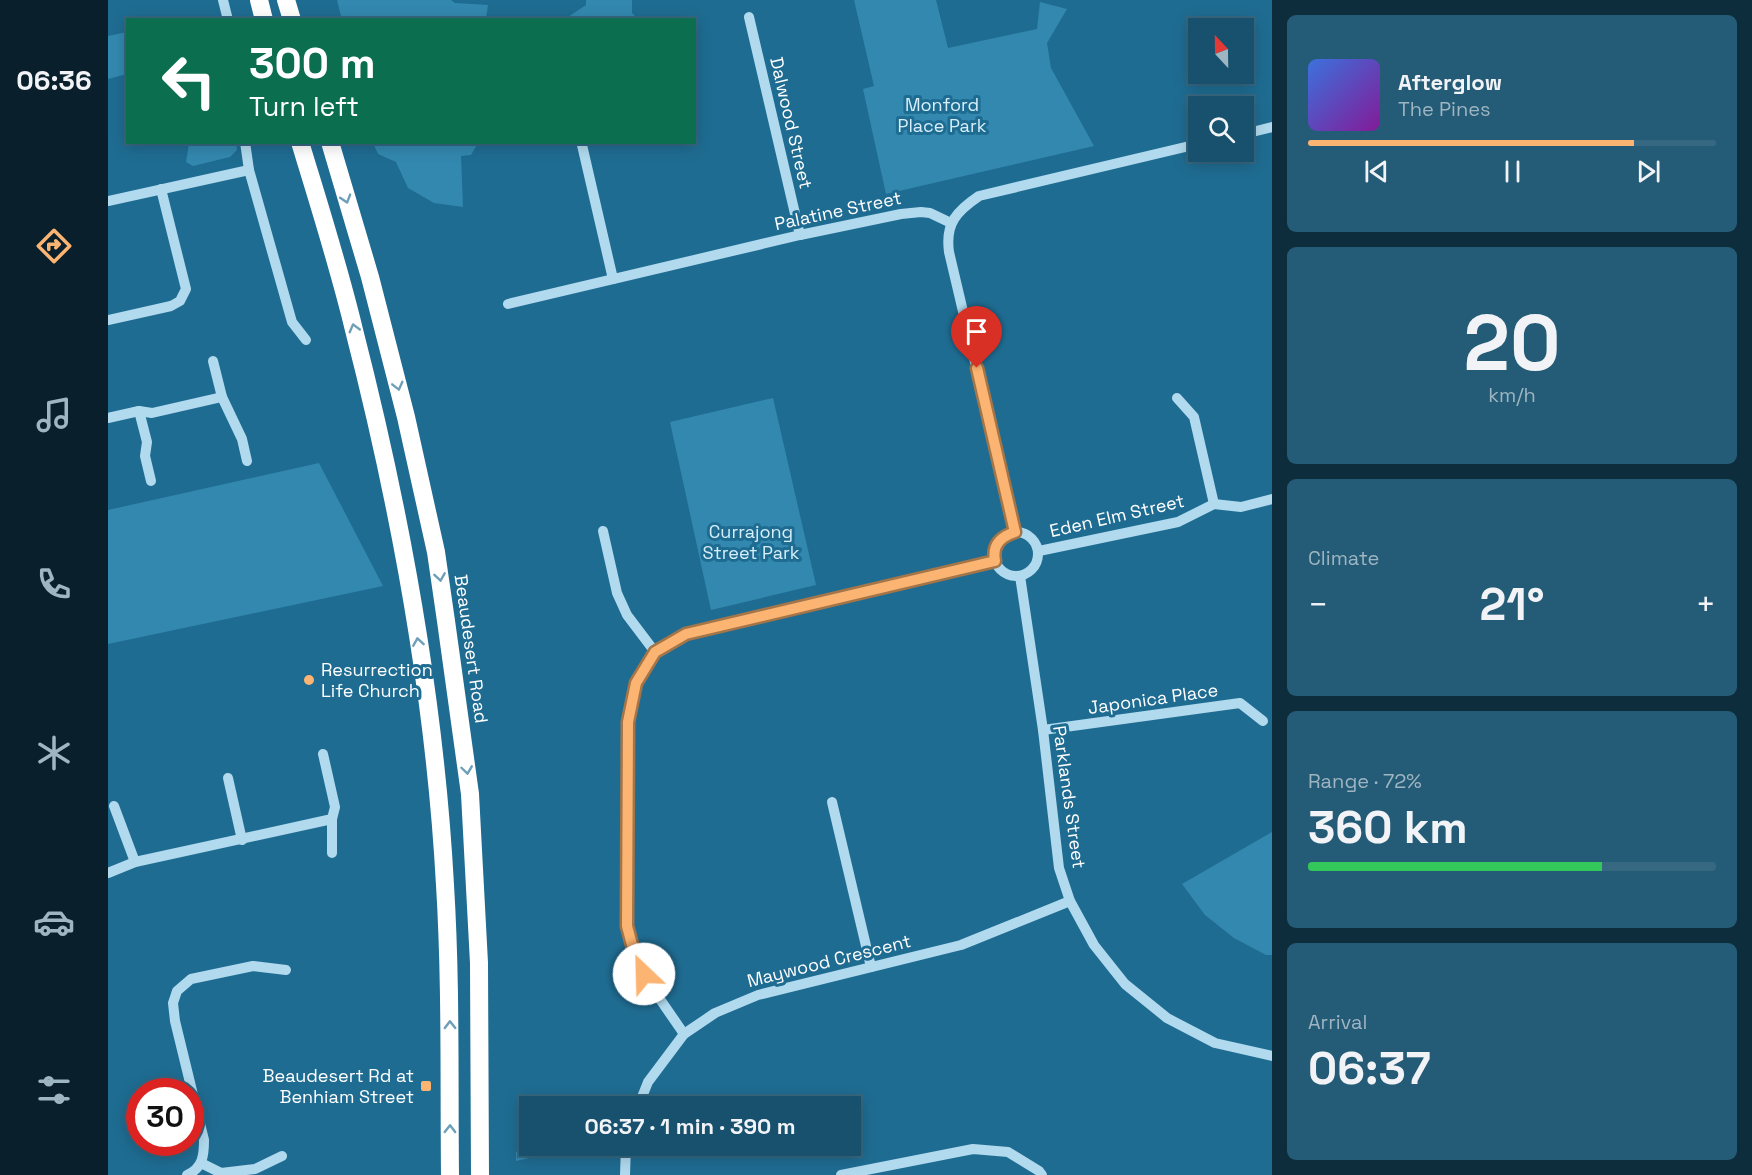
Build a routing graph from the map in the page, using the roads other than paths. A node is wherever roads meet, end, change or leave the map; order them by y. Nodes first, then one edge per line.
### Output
1 (223, 0) edge
2 (259, 0) edge
3 (286, 0) edge
4 (749, 17) dead end
5 (228, 18) edge
6 (264, 18) edge
7 (291, 18) edge
8 (1272, 127) edge
9 (1254, 132) edge
10 (245, 144) edge
11 (301, 144) edge
12 (331, 144) edge
13 (582, 145) dead end
14 (1188, 146) edge
15 (249, 170) junction
16 (161, 189) junction
17 (108, 201) edge
18 (951, 223) junction
19 (800, 235) junction
20 (613, 279) junction
21 (508, 304) dead end
22 (108, 320) edge
23 (306, 340) dead end
24 (213, 361) dead end
25 (222, 397) junction
26 (1177, 398) dead end
27 (139, 411) junction
28 (108, 418) edge
29 (247, 461) dead end
30 (151, 481) dead end
31 (1272, 499) edge
32 (1214, 504) junction
33 (603, 531) dead end
34 (1015, 532) junction
35 (1039, 551) junction
36 (995, 561) junction
37 (1020, 576) junction
38 (655, 652) junction
39 (1263, 721) dead end
40 (1043, 730) junction
41 (323, 754) dead end
42 (228, 778) dead end
43 (832, 802) dead end
44 (114, 806) dead end
45 (332, 819) junction
46 (242, 840) junction
47 (332, 853) dead end
48 (135, 862) junction
49 (108, 873) edge
50 (1070, 901) junction
51 (871, 967) junction
52 (286, 970) dead end
53 (684, 1034) junction
54 (1272, 1056) edge
55 (642, 1096) edge
56 (282, 1156) dead end
57 (626, 1156) edge
58 (201, 1163) junction
59 (187, 1175) edge
60 (450, 1175) edge
61 (480, 1175) edge
62 (625, 1175) edge
63 (841, 1175) edge
64 (1042, 1175) edge

1 - 5 street
2 - 6 highway
3 - 7 highway
4 - 19 street, Dalwood Street
8 - 9 street
10 - 15 street
60 -> 11 highway
12 -> 61 highway, Beaudesert Road
13 - 20 street
14 - 18 street
15 - 16 street
15 - 23 street
16 - 17 street
16 - 22 street
18 - 19 street, Palatine Street
18 - 34 street
19 - 20 street, Palatine Street
20 - 21 street, Palatine Street
24 - 25 street
25 - 27 street
25 - 29 street
26 - 32 street
27 - 28 street
27 - 30 street
31 - 32 street
32 - 35 street, Eden Elm Street
33 - 38 street
34 - 35 street
34 - 36 street
35 - 37 street
36 - 37 street
36 - 38 street
37 - 40 street, Parklands Street
38 - 53 street
39 - 40 street, Japonica Place
40 - 50 street, Parklands Street
41 - 45 street
42 - 46 street
43 - 51 street
44 - 48 street
45 - 46 street
45 - 47 street
46 - 48 street
48 - 49 street
50 - 51 street, Maywood Crescent
50 - 54 street, Parklands Street
51 - 53 street, Maywood Crescent
52 - 58 street
53 - 55 street, Maywood Crescent
56 - 58 street
57 - 62 street
58 - 59 street
63 - 64 street

